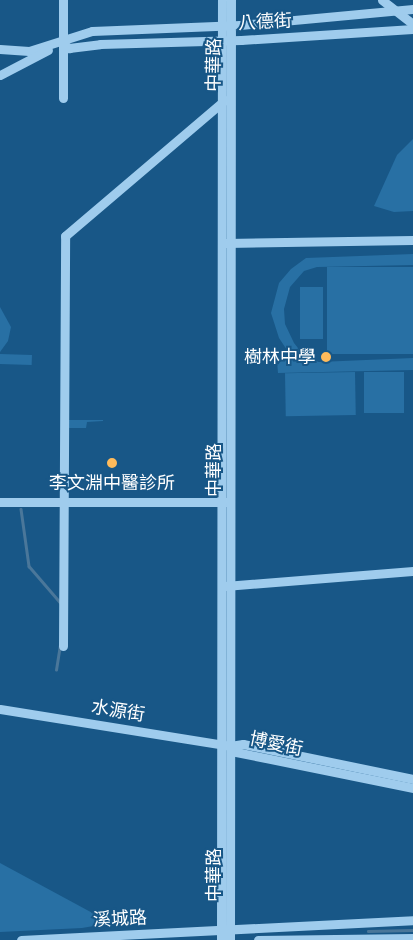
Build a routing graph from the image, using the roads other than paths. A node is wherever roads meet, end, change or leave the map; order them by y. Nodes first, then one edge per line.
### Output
1 (63, 0) edge
2 (222, 0) edge
3 (231, 0) edge
4 (382, 0) edge
5 (413, 9) edge
6 (394, 10) junction
7 (413, 24) edge
8 (227, 25) junction
9 (413, 29) edge
10 (227, 40) junction
11 (62, 43) junction
12 (0, 49) edge
13 (0, 75) edge
14 (63, 98) dead end
15 (226, 100) junction
16 (413, 240) edge
17 (226, 243) junction
18 (0, 502) edge
19 (64, 502) junction
20 (227, 502) junction
21 (413, 571) edge
22 (227, 586) junction
23 (63, 646) dead end
24 (0, 709) edge
25 (226, 745) junction
26 (413, 778) edge
27 (413, 788) edge
28 (413, 920) edge
29 (230, 929) junction
30 (220, 930) junction
31 (413, 938) edge
32 (49, 939) edge
33 (21, 940) edge
34 (221, 940) edge
35 (230, 940) edge
36 (258, 940) edge

1 - 11 street
2 - 8 street, 中華路
3 - 8 street, 中華路
4 - 6 street
5 - 6 street, 八德街
6 - 7 street
6 - 8 street, 八德街
8 - 10 street, 中華路
8 - 11 street, 八德街
9 - 10 street, 八德街
10 - 11 street, 八德街
10 - 15 street, 中華路
11 - 12 street, 八德街
11 - 13 street
11 - 14 street
15 - 17 street, 中華路
15 - 19 street
16 - 17 street
17 - 20 street, 中華路
18 - 19 street
19 - 20 street
19 - 23 street
20 - 22 street, 中華路
21 - 22 street
22 - 25 street, 中華路
24 - 25 street, 水源街
25 - 26 street, 博愛街
25 - 27 street, 博愛街
25 - 29 street, 中華路
25 - 30 street, 中華路
28 - 29 street, 溪城路
29 - 30 street, 溪城路
29 - 35 street, 中華路
30 - 32 street, 溪城路
30 - 34 street, 中華路
31 - 36 street
32 - 33 street, 溪城路

